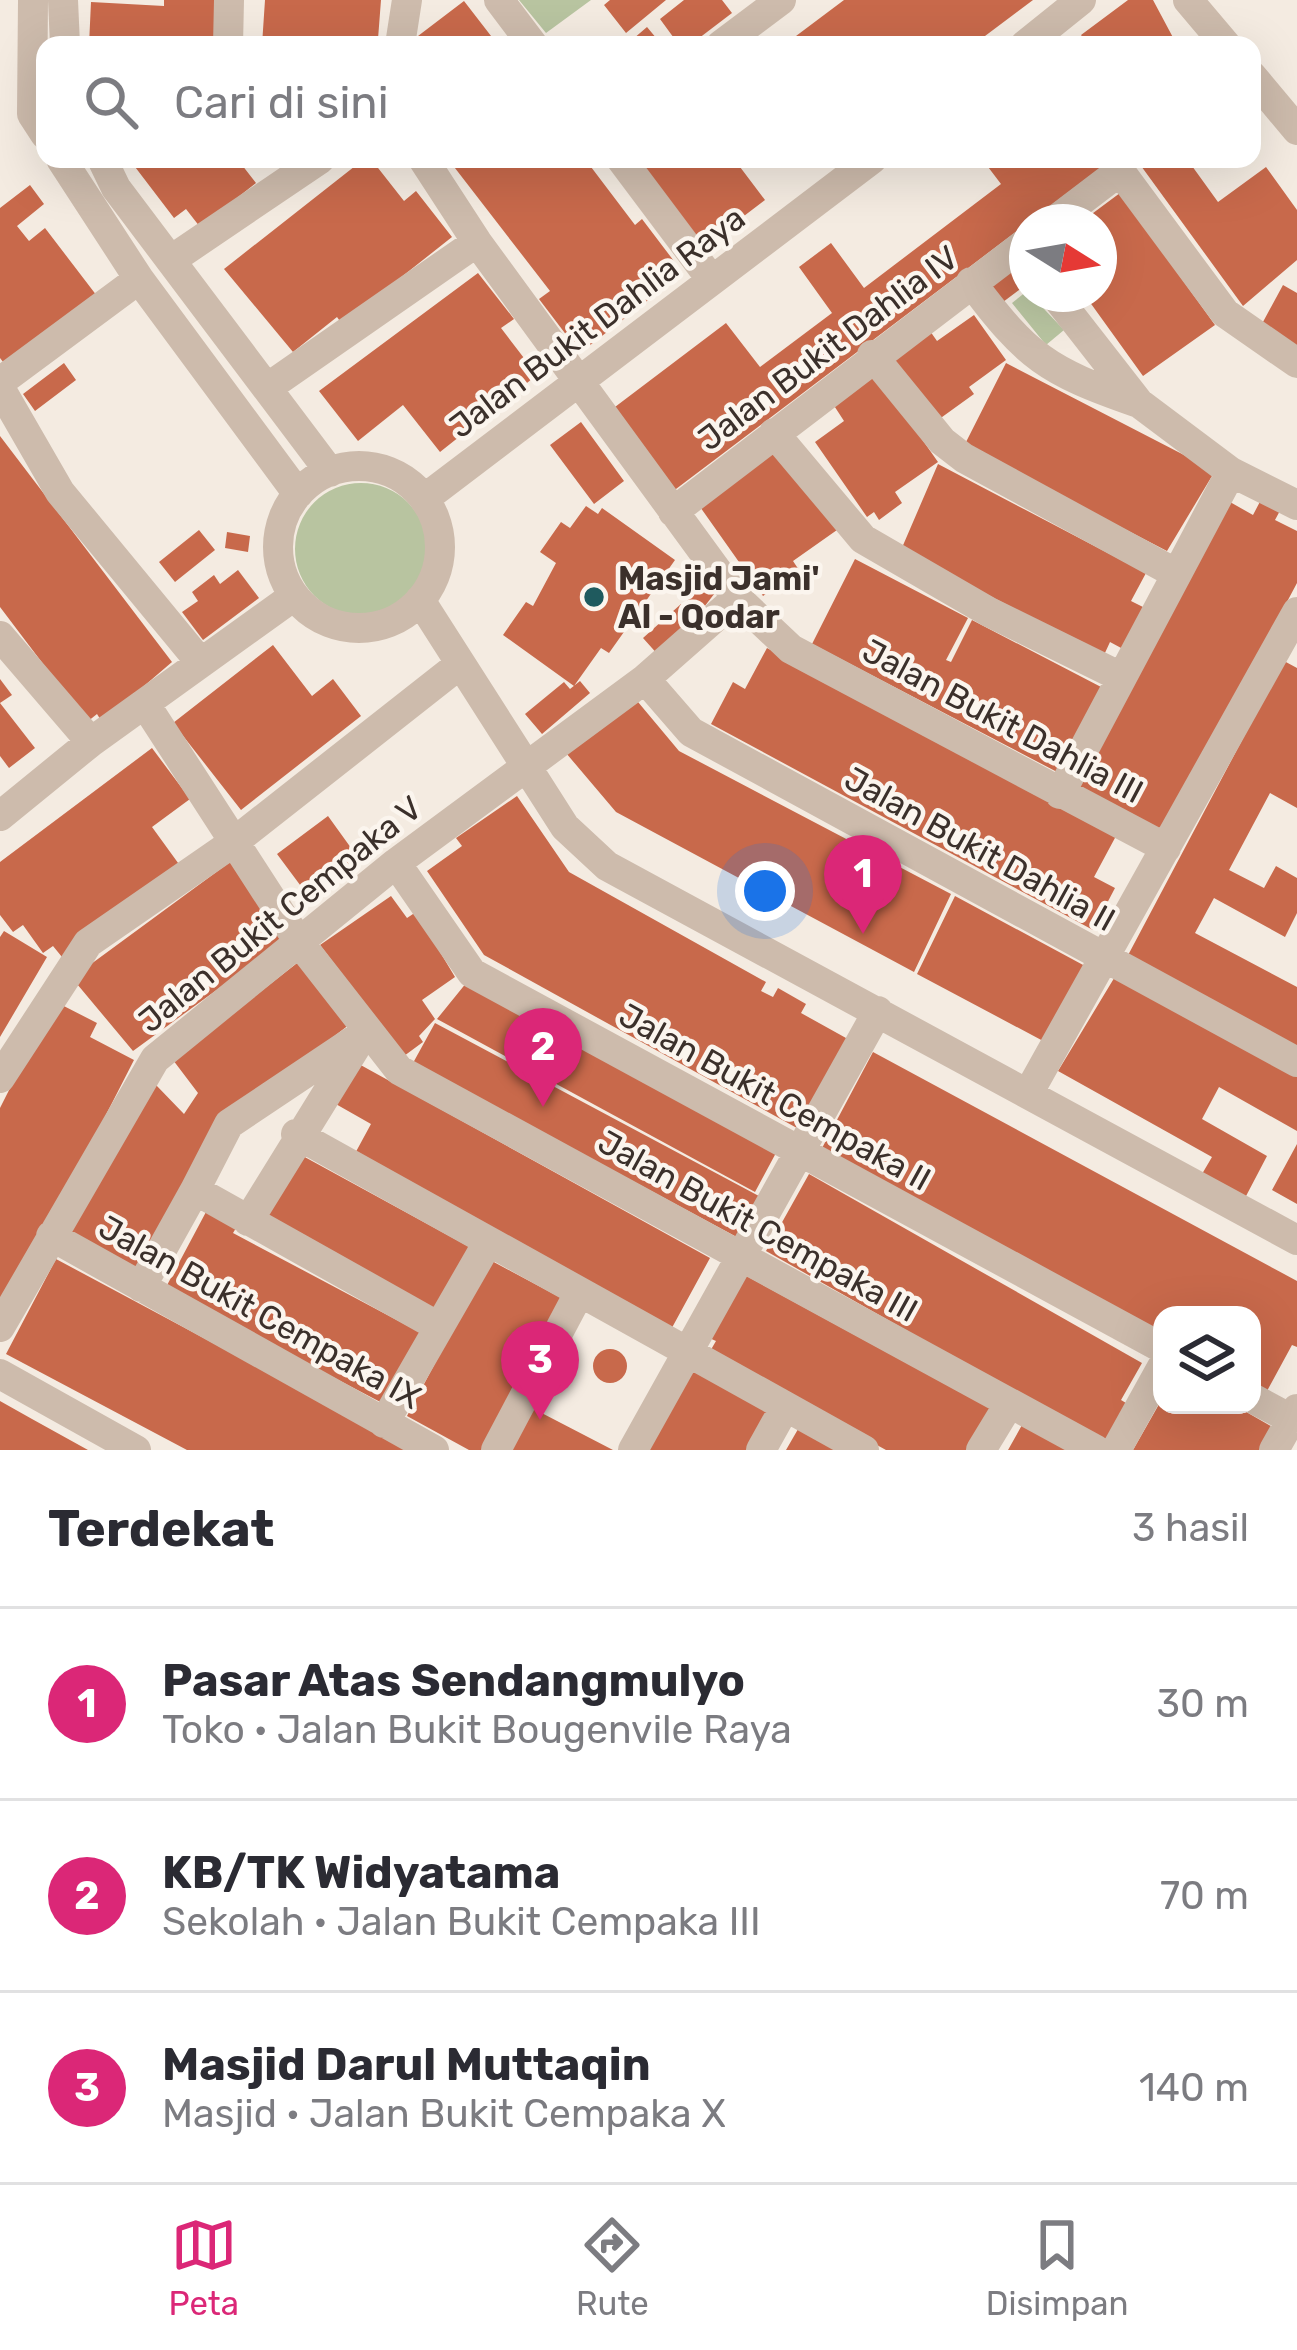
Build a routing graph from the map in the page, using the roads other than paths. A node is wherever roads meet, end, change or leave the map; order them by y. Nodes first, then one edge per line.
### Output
1 (33, 0) edge
2 (63, 0) edge
3 (230, 0) edge
4 (407, 0) edge
5 (499, 0) edge
6 (1081, 0) edge
7 (1188, 0) edge
8 (771, 3) edge
9 (65, 36) edge
10 (228, 36) edge
11 (401, 36) edge
12 (526, 36) edge
13 (732, 36) edge
14 (1036, 36) edge
15 (1218, 36) edge
16 (36, 51) edge
17 (1261, 87) edge
18 (1297, 130) edge
19 (67, 168) edge
20 (106, 168) edge
21 (297, 168) edge
22 (429, 168) edge
23 (627, 168) edge
24 (860, 168) edge
25 (1113, 168) edge
26 (1118, 168) edge
27 (1073, 204) edge
28 (477, 242) junction
29 (1009, 258) edge
30 (171, 260) junction
31 (139, 279) junction
32 (711, 279) junction
33 (971, 283) junction
34 (1068, 312) edge
35 (872, 355) junction
36 (1297, 363) edge
37 (578, 382) junction
38 (0, 385) edge
39 (267, 388) junction
40 (1139, 403) junction
41 (774, 433) junction
42 (330, 472) junction
43 (1231, 472) junction
44 (298, 494) junction
45 (424, 499) junction
46 (1297, 505) edge
47 (673, 512) junction
48 (1175, 573) junction
49 (294, 596) junction
50 (737, 598) junction
51 (420, 600) junction
52 (1297, 612) edge
53 (0, 636) edge
54 (1288, 649) edge
55 (201, 663) junction
56 (459, 665) junction
57 (1121, 677) junction
58 (645, 679) junction
59 (145, 704) junction
60 (91, 742) junction
61 (525, 768) junction
62 (1060, 794) junction
63 (0, 816) edge
64 (234, 842) junction
65 (1166, 848) junction
66 (396, 863) junction
67 (299, 942) junction
68 (1103, 957) junction
69 (878, 1010) junction
70 (365, 1033) junction
71 (1297, 1062) edge
72 (0, 1078) edge
73 (1029, 1092) junction
74 (296, 1134) junction
75 (798, 1152) junction
76 (195, 1190) junction
77 (248, 1221) junction
78 (51, 1237) junction
79 (1297, 1240) edge
80 (487, 1244) junction
81 (738, 1257) junction
82 (141, 1287) junction
83 (578, 1295) junction
84 (0, 1327) edge
85 (439, 1327) junction
86 (1153, 1343) edge
87 (685, 1354) junction
88 (0, 1373) edge
89 (1153, 1383) edge
90 (1009, 1404) junction
91 (1261, 1405) edge
92 (785, 1407) junction
93 (384, 1423) junction
94 (1290, 1426) edge
95 (136, 1450) edge
96 (434, 1450) edge
97 (496, 1450) edge
98 (633, 1450) edge
99 (761, 1450) edge
100 (864, 1450) edge
101 (981, 1450) edge
102 (1096, 1450) edge
103 (1116, 1450) edge

1 - 16 street
2 - 9 street
3 - 10 street
4 - 11 street
5 - 12 street
6 - 14 street
7 - 15 street
8 - 13 street
17 - 18 street
19 - 31 street
20 - 30 street
21 - 30 street
22 - 28 street, Jalan Bukit Dahlia III
23 - 32 street
24 - 32 street, Jalan Bukit Dahlia Raya
25 - 27 street
26 - 36 street
28 - 37 street, Jalan Bukit Dahlia III
28 - 39 street
29 - 33 street, Jalan Bukit Dahlia IV
30 - 39 street
31 - 38 street
31 - 44 street
32 - 37 street, Jalan Bukit Dahlia Raya
33 - 35 street, Jalan Bukit Dahlia IV
33 - 40 street
34 - 40 street
35 - 41 street, Jalan Bukit Dahlia IV
35 - 48 street
37 - 45 street, Jalan Bukit Dahlia Raya
37 - 47 street, Jalan Bukit Dahlia III
38 - 55 street
39 - 42 street
40 - 43 street
41 - 47 street, Jalan Bukit Dahlia IV
41 - 57 street
42 - 44 street
42 - 45 street
43 - 46 street
43 - 48 street
44 - 49 street
45 - 51 street
47 - 50 street, Jalan Bukit Dahlia III
48 - 57 street
49 - 51 street
49 - 55 street
50 - 58 street, Jalan Bukit Cempaka V
50 - 62 street, Jalan Bukit Dahlia III
51 - 56 street
52 - 54 street
53 - 60 street
54 - 65 street
55 - 59 street
56 - 61 street
56 - 64 street
57 - 62 street
58 - 61 street, Jalan Bukit Cempaka V
58 - 68 street, Jalan Bukit Dahlia II
59 - 60 street
59 - 64 street, Jalan Bukit Cempaka III
60 - 63 street
61 - 66 street, Jalan Bukit Cempaka V
61 - 69 street
62 - 65 street, Jalan Bukit Dahlia III
64 - 67 street, Jalan Bukit Cempaka III
64 - 72 street
65 - 68 street
66 - 67 street, Jalan Bukit Cempaka V
66 - 75 street, Jalan Bukit Cempaka II
67 - 70 street, Jalan Bukit Cempaka III
67 - 78 street, Jalan Bukit Cempaka V
68 - 71 street, Jalan Bukit Dahlia II
68 - 73 street
69 - 73 street
69 - 75 street
70 - 74 street
70 - 76 street
70 - 81 street, Jalan Bukit Cempaka III
73 - 79 street
74 - 77 street
74 - 80 street
75 - 81 street
75 - 86 street, Jalan Bukit Cempaka II
76 - 77 street
76 - 82 street
77 - 85 street
78 - 82 street, Jalan Bukit Cempaka IX
78 - 84 street, Jalan Bukit Cempaka V
80 - 83 street
80 - 85 street
81 - 87 street
81 - 90 street, Jalan Bukit Cempaka III
82 - 93 street, Jalan Bukit Cempaka IX
83 - 87 street
83 - 97 street
85 - 93 street
87 - 92 street
87 - 98 street
88 - 95 street
89 - 103 street
90 - 101 street
90 - 102 street, Jalan Bukit Cempaka III
91 - 94 street
92 - 99 street
92 - 100 street
93 - 96 street, Jalan Bukit Cempaka IX

